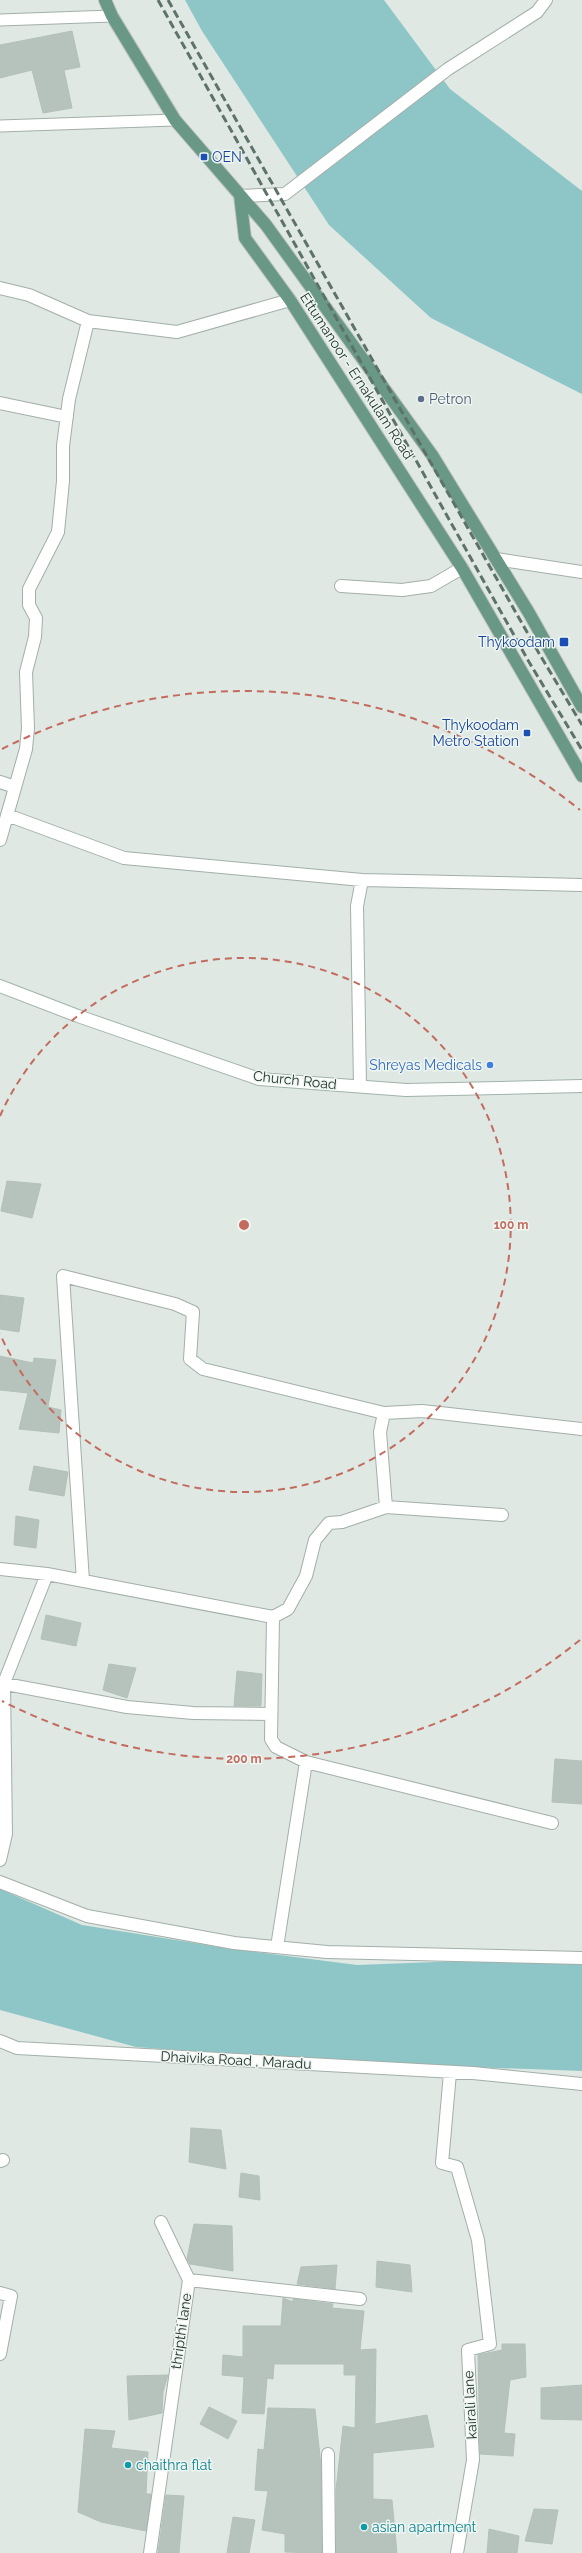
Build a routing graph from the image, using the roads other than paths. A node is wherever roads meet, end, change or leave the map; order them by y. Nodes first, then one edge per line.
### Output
1 (105, 0) edge
2 (546, 0) edge
3 (112, 16) junction
4 (0, 20) edge
5 (175, 120) junction
6 (0, 126) edge
7 (240, 196) junction
8 (0, 288) edge
9 (290, 300) junction
10 (88, 322) junction
11 (0, 403) edge
12 (67, 417) junction
13 (496, 559) junction
14 (462, 568) junction
15 (582, 572) edge
16 (340, 586) dead end
17 (582, 707) edge
18 (582, 776) edge
19 (0, 782) edge
20 (14, 786) junction
21 (7, 815) junction
22 (0, 840) edge
23 (362, 880) junction
24 (582, 884) edge
25 (0, 986) edge
26 (360, 1086) junction
27 (582, 1086) edge
28 (384, 1413) junction
29 (582, 1429) edge
30 (386, 1507) junction
31 (502, 1515) dead end
32 (0, 1568) edge
33 (47, 1574) junction
34 (83, 1581) junction
35 (273, 1617) junction
36 (2, 1683) edge
37 (271, 1714) junction
38 (306, 1762) junction
39 (552, 1823) dead end
40 (0, 1860) edge
41 (0, 1882) edge
42 (277, 1947) junction
43 (582, 1958) edge
44 (0, 2041) edge
45 (450, 2073) junction
46 (582, 2084) edge
47 (161, 2222) dead end
48 (189, 2280) junction
49 (0, 2293) edge
50 (360, 2299) dead end
51 (0, 2354) edge
52 (328, 2454) dead end
53 (150, 2553) edge
54 (329, 2553) edge
55 (457, 2553) edge

1 - 3 main road
2 - 7 street
3 - 4 lane
3 - 5 main road
5 - 6 lane
5 - 7 main road
7 - 9 main road, Ettumanoor - Ernakulam Road
7 - 13 main road
8 - 10 street
9 - 10 street
9 - 14 main road, Ettumanoor - Ernakulam Road
10 - 12 street
11 - 12 street
12 - 20 street
13 - 15 street
13 - 17 main road
14 - 16 street
14 - 18 main road, Ettumanoor - Ernakulam Road
19 - 20 street
20 - 21 street
21 - 22 street
21 - 23 street
23 - 24 street
23 - 26 street
25 - 26 street, Church Road
26 - 27 street, Church Road
28 - 29 street
28 - 30 street
28 - 34 street
30 - 31 street
30 - 35 street
32 - 33 street
33 - 34 street
33 - 36 street
34 - 35 street
35 - 37 street
36 - 37 street
36 - 40 street
37 - 38 street
38 - 39 street
38 - 42 street
41 - 42 street
42 - 43 street
44 - 45 street, Dhaivika Road , Maradu
45 - 46 street, Dhaivika Road , Maradu
45 - 55 street, kairali lane
47 - 48 street
48 - 50 street, thripthi lane
48 - 53 street, thripthi lane
49 - 51 street
52 - 54 street

